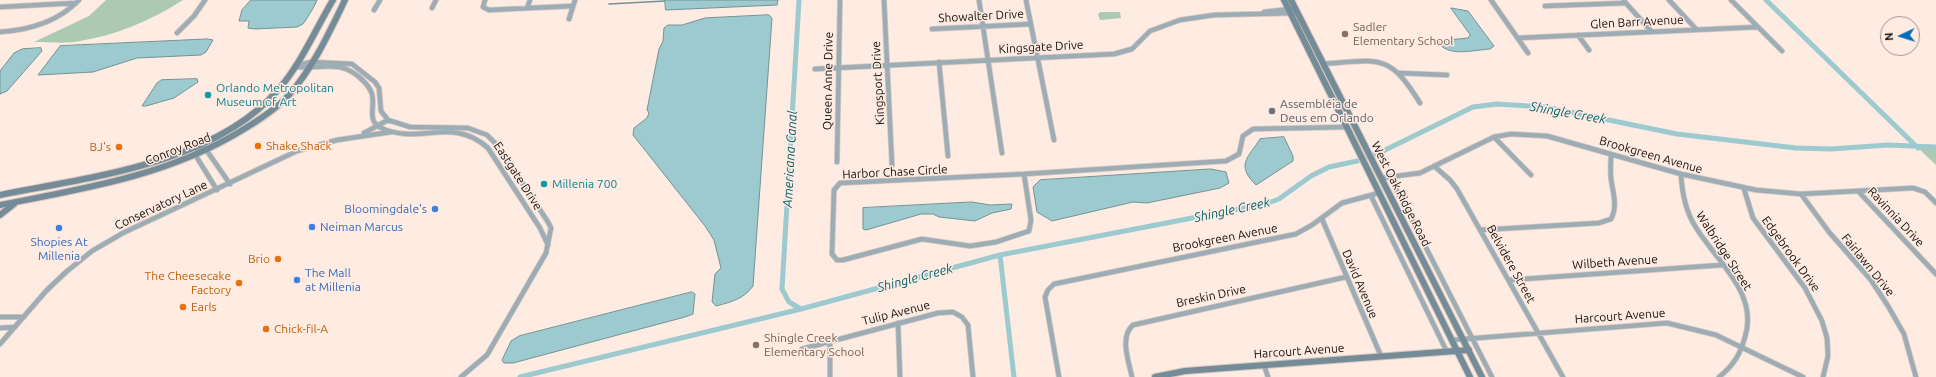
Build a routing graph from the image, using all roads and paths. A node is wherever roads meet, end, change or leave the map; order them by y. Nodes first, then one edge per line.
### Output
1 (205, 0) edge
2 (333, 0) edge
3 (345, 0) edge
4 (380, 0) edge
5 (436, 0) edge
6 (485, 0) edge
7 (530, 0) edge
8 (575, 0) edge
9 (840, 0) edge
10 (884, 0) edge
11 (979, 0) edge
12 (1026, 0) edge
13 (1284, 0) edge
14 (1291, 0) edge
15 (1491, 0) edge
16 (1669, 0) edge
17 (1731, 0) edge
18 (1624, 1) edge
19 (77, 2) edge
20 (573, 6) junction
21 (1545, 6) dead end
22 (0, 7) edge
23 (432, 8) dead end
24 (527, 8) junction
25 (374, 10) dead end
26 (1289, 11) junction
27 (1296, 11) junction
28 (569, 19) dead end
29 (1031, 24) junction
30 (983, 26) junction
31 (1758, 27) junction
32 (932, 29) dead end
33 (1696, 29) junction
34 (1651, 31) junction
35 (0, 32) edge
36 (177, 33) dead end
37 (1299, 33) junction
38 (1578, 35) junction
39 (1518, 38) junction
40 (1589, 50) dead end
41 (1782, 51) dead end
42 (1528, 53) dead end
43 (1318, 55) junction
44 (1038, 57) junction
45 (988, 60) junction
46 (311, 62) junction
47 (939, 62) junction
48 (1323, 64) junction
49 (888, 65) junction
50 (295, 66) junction
51 (838, 68) junction
52 (307, 69) junction
53 (815, 69) dead end
54 (1320, 73) junction
55 (1399, 73) junction
56 (1447, 75) dead end
57 (1337, 91) junction
58 (1420, 104) dead end
59 (388, 120) junction
60 (378, 126) junction
61 (1347, 127) junction
62 (391, 132) junction
63 (1494, 137) junction
64 (351, 138) junction
65 (1054, 140) dead end
66 (199, 144) junction
67 (207, 151) junction
68 (1002, 153) dead end
69 (1360, 153) junction
70 (1611, 154) junction
71 (196, 156) junction
72 (948, 156) dead end
73 (837, 162) dead end
74 (892, 165) dead end
75 (1434, 166) junction
76 (1372, 170) junction
77 (1024, 173) junction
78 (1680, 174) junction
79 (1532, 175) dead end
80 (1390, 177) junction
81 (1381, 178) junction
82 (230, 184) junction
83 (1744, 189) junction
84 (217, 190) junction
85 (1858, 192) junction
86 (1379, 193) junction
87 (1801, 194) junction
88 (0, 195) edge
89 (1371, 196) junction
90 (19, 201) junction
91 (1936, 203) edge
92 (0, 205) edge
93 (0, 215) edge
94 (1322, 219) junction
95 (1480, 230) junction
96 (1414, 242) junction
97 (548, 245) junction
98 (1722, 265) junction
99 (1936, 274) edge
100 (1346, 277) junction
101 (1509, 280) junction
102 (0, 317) edge
103 (24, 317) junction
104 (898, 323) junction
105 (14, 327) junction
106 (0, 328) edge
107 (1539, 333) junction
108 (1473, 338) junction
109 (1463, 339) junction
110 (830, 340) junction
111 (1452, 340) junction
112 (0, 344) edge
113 (802, 349) dead end
114 (1743, 349) junction
115 (1469, 350) junction
116 (1457, 351) junction
117 (1447, 352) junction
118 (1381, 356) junction
119 (1264, 365) junction
120 (461, 377) edge
121 (830, 377) edge
122 (900, 377) edge
123 (973, 377) edge
124 (1059, 377) edge
125 (1132, 377) edge
126 (1155, 377) edge
127 (1268, 377) edge
128 (1470, 377) edge
129 (1482, 377) edge
130 (1492, 377) edge
131 (1563, 377) edge
132 (1719, 377) edge
133 (1803, 377) edge
134 (1823, 377) edge
135 (1916, 377) edge

1 - 36 street
2 - 50 street, Conroy Road
3 - 46 street, Conroy Road
4 - 25 street
5 - 23 street
6 - 24 street
7 - 24 street
8 - 20 street
9 - 51 street, Queen Anne Drive
10 - 49 street, Kingsport Drive
11 - 30 street
12 - 29 street
13 - 26 street, West Oak Ridge Road
14 - 27 street, West Oak Ridge Road
15 - 39 street
16 - 33 street
17 - 31 street
18 - 21 street
18 - 34 street
19 - 22 street
19 - 35 street
20 - 24 street
20 - 28 street
26 - 27 street, Kingsgate Drive
26 - 37 street, West Oak Ridge Road
26 - 44 street, Kingsgate Drive
27 - 43 street, West Oak Ridge Road
29 - 30 street, Showalter Drive
29 - 44 street
30 - 32 street, Showalter Drive
30 - 45 street
31 - 33 street, Glen Barr Avenue
31 - 41 street
33 - 34 street, Glen Barr Avenue
34 - 38 street, Glen Barr Avenue
37 - 43 street
37 - 54 street, West Oak Ridge Road
38 - 39 street, Glen Barr Avenue
38 - 40 street
39 - 42 street
43 - 48 street, West Oak Ridge Road
44 - 45 street, Kingsgate Drive
44 - 65 street
45 - 47 street, Kingsgate Drive
45 - 68 street
46 - 50 street
46 - 52 street, Conroy Road
46 - 59 street
47 - 49 street, Kingsgate Drive
47 - 72 street
48 - 55 street
48 - 57 street, West Oak Ridge Road
49 - 51 street, Kingsgate Drive
49 - 74 street, Kingsport Drive
50 - 52 street
50 - 66 street, Conroy Road
51 - 53 street, Kingsgate Drive
51 - 73 street, Queen Anne Drive
52 - 60 street
52 - 67 street, Conroy Road
54 - 57 street
54 - 61 street, West Oak Ridge Road
55 - 56 street
55 - 58 street
57 - 76 street, West Oak Ridge Road
59 - 60 street
59 - 97 street, Eastgate Drive
60 - 62 street, Eastgate Drive
60 - 64 street
61 - 69 street, West Oak Ridge Road
61 - 77 street, Harbor Chase Circle
62 - 64 street
62 - 97 street, Eastgate Drive
63 - 70 street, Brookgreen Avenue
63 - 75 street, Brookgreen Avenue
63 - 79 street
64 - 82 street, Conservatory Lane
66 - 67 street
66 - 71 street
66 - 88 street, Conroy Road
67 - 71 street, Conroy Road
67 - 82 street
69 - 76 street, West Oak Ridge Road
69 - 81 street
70 - 78 street, Brookgreen Avenue
70 - 95 street
71 - 84 street
71 - 90 street, Conroy Road
75 - 80 street, Brookgreen Avenue
75 - 95 street, Belvidere Street
76 - 81 street, West Oak Ridge Road
76 - 86 street, West Oak Ridge Road
77 - 77 street, Harbor Chase Circle
78 - 83 street, Brookgreen Avenue
78 - 98 street, Walbridge Street
80 - 81 street, Brookgreen Avenue
80 - 108 street
81 - 96 street, West Oak Ridge Road
82 - 84 street, Conservatory Lane
83 - 87 street, Brookgreen Avenue
83 - 134 street, Edgebrook Drive
84 - 103 street, Conservatory Lane
85 - 87 street, Brookgreen Avenue
85 - 91 street, Brookgreen Avenue
85 - 99 street, Ravinnia Drive
86 - 89 street, Brookgreen Avenue
86 - 96 street
86 - 111 street, West Oak Ridge Road
87 - 135 street, Fairlawn Drive
89 - 94 street, Brookgreen Avenue
89 - 117 street
90 - 92 street, Conroy Road
90 - 93 street
94 - 100 street, David Avenue
94 - 124 street, Brookgreen Avenue
95 - 101 street, Belvidere Street
96 - 109 street, West Oak Ridge Road
97 - 120 street, Eastgate Drive
98 - 101 street, Wilbeth Avenue
98 - 114 street, Walbridge Street
100 - 118 street, David Avenue
100 - 125 street, Breskin Drive
101 - 107 street, Belvidere Street
102 - 103 street
103 - 105 street, Conservatory Lane
104 - 110 street, Tulip Avenue
104 - 122 street
104 - 123 street, Tulip Avenue
105 - 106 street
105 - 112 street, Conservatory Lane
107 - 108 street, Harcourt Avenue
107 - 114 street, Harcourt Avenue
107 - 131 street, Belvidere Street
108 - 109 street, Harcourt Avenue
108 - 130 street
109 - 111 street, Harcourt Avenue
109 - 115 street, West Oak Ridge Road
110 - 113 street, Tulip Avenue
110 - 121 street
111 - 116 street, West Oak Ridge Road
114 - 132 street, Walbridge Street
114 - 133 street, Harcourt Avenue
115 - 116 street, Harcourt Avenue
115 - 129 street, West Oak Ridge Road
116 - 117 street, Harcourt Avenue
116 - 128 street, West Oak Ridge Road
117 - 118 street, Harcourt Avenue
118 - 119 street, Harcourt Avenue
119 - 126 street, Harcourt Avenue
119 - 127 street

